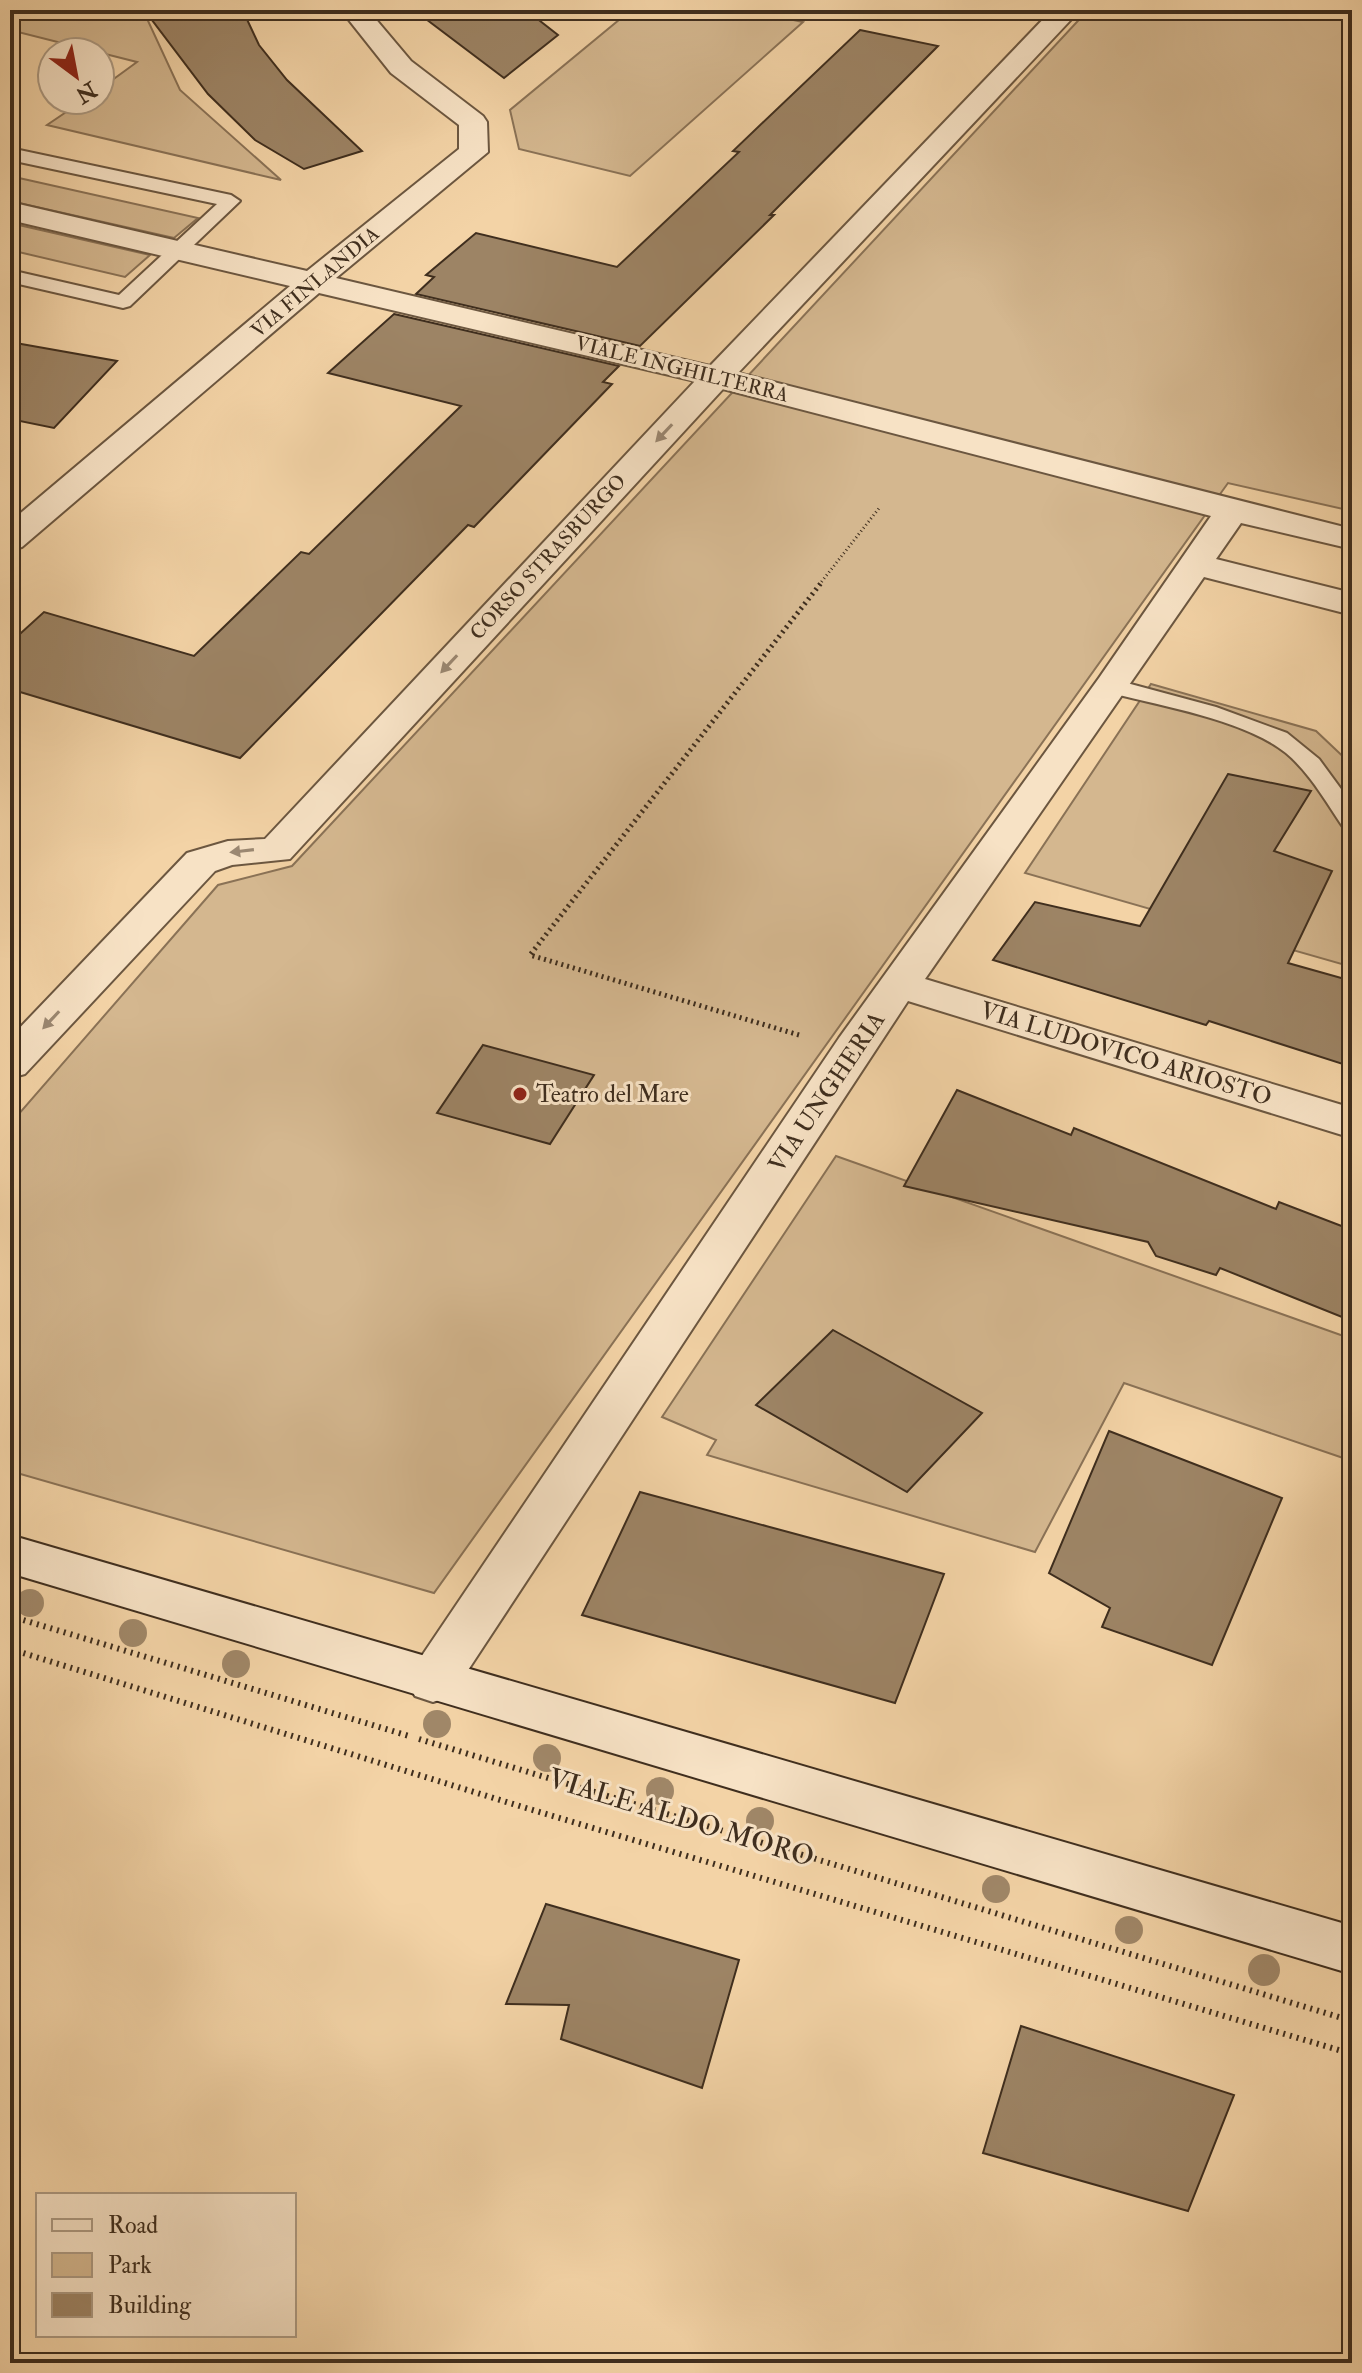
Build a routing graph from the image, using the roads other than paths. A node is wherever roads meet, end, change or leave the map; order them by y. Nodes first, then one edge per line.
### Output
1 (354, 10) edge
2 (1067, 10) edge
3 (10, 154) edge
4 (10, 211) edge
5 (179, 250) junction
6 (10, 276) edge
7 (315, 280) junction
8 (718, 377) junction
9 (1232, 511) junction
10 (1352, 539) edge
11 (10, 540) edge
12 (1194, 564) junction
13 (1352, 604) edge
14 (1112, 686) junction
15 (1352, 822) edge
16 (900, 985) junction
17 (10, 1064) edge
18 (1352, 1123) edge
19 (10, 1554) edge
20 (433, 1681) junction
21 (1352, 1950) edge

1 - 7 street, VIA FINLANDIA
2 - 8 street, CORSO STRASBURGO
3 - 5 lane
4 - 5 street, VIALE INGHILTERRA
5 - 6 lane
5 - 7 street, VIALE INGHILTERRA
7 - 8 street, VIALE INGHILTERRA
7 - 11 street, VIA FINLANDIA
8 - 9 street, VIALE INGHILTERRA
8 -> 17 street, CORSO STRASBURGO
9 - 10 street, VIALE INGHILTERRA
9 - 12 street, VIA UNGHERIA
12 - 13 street
12 - 14 street, VIA UNGHERIA
14 - 15 lane
14 - 16 street, VIA UNGHERIA
16 - 18 street, VIA LUDOVICO ARIOSTO
16 - 20 street, VIA UNGHERIA
19 - 20 street
20 - 21 street

